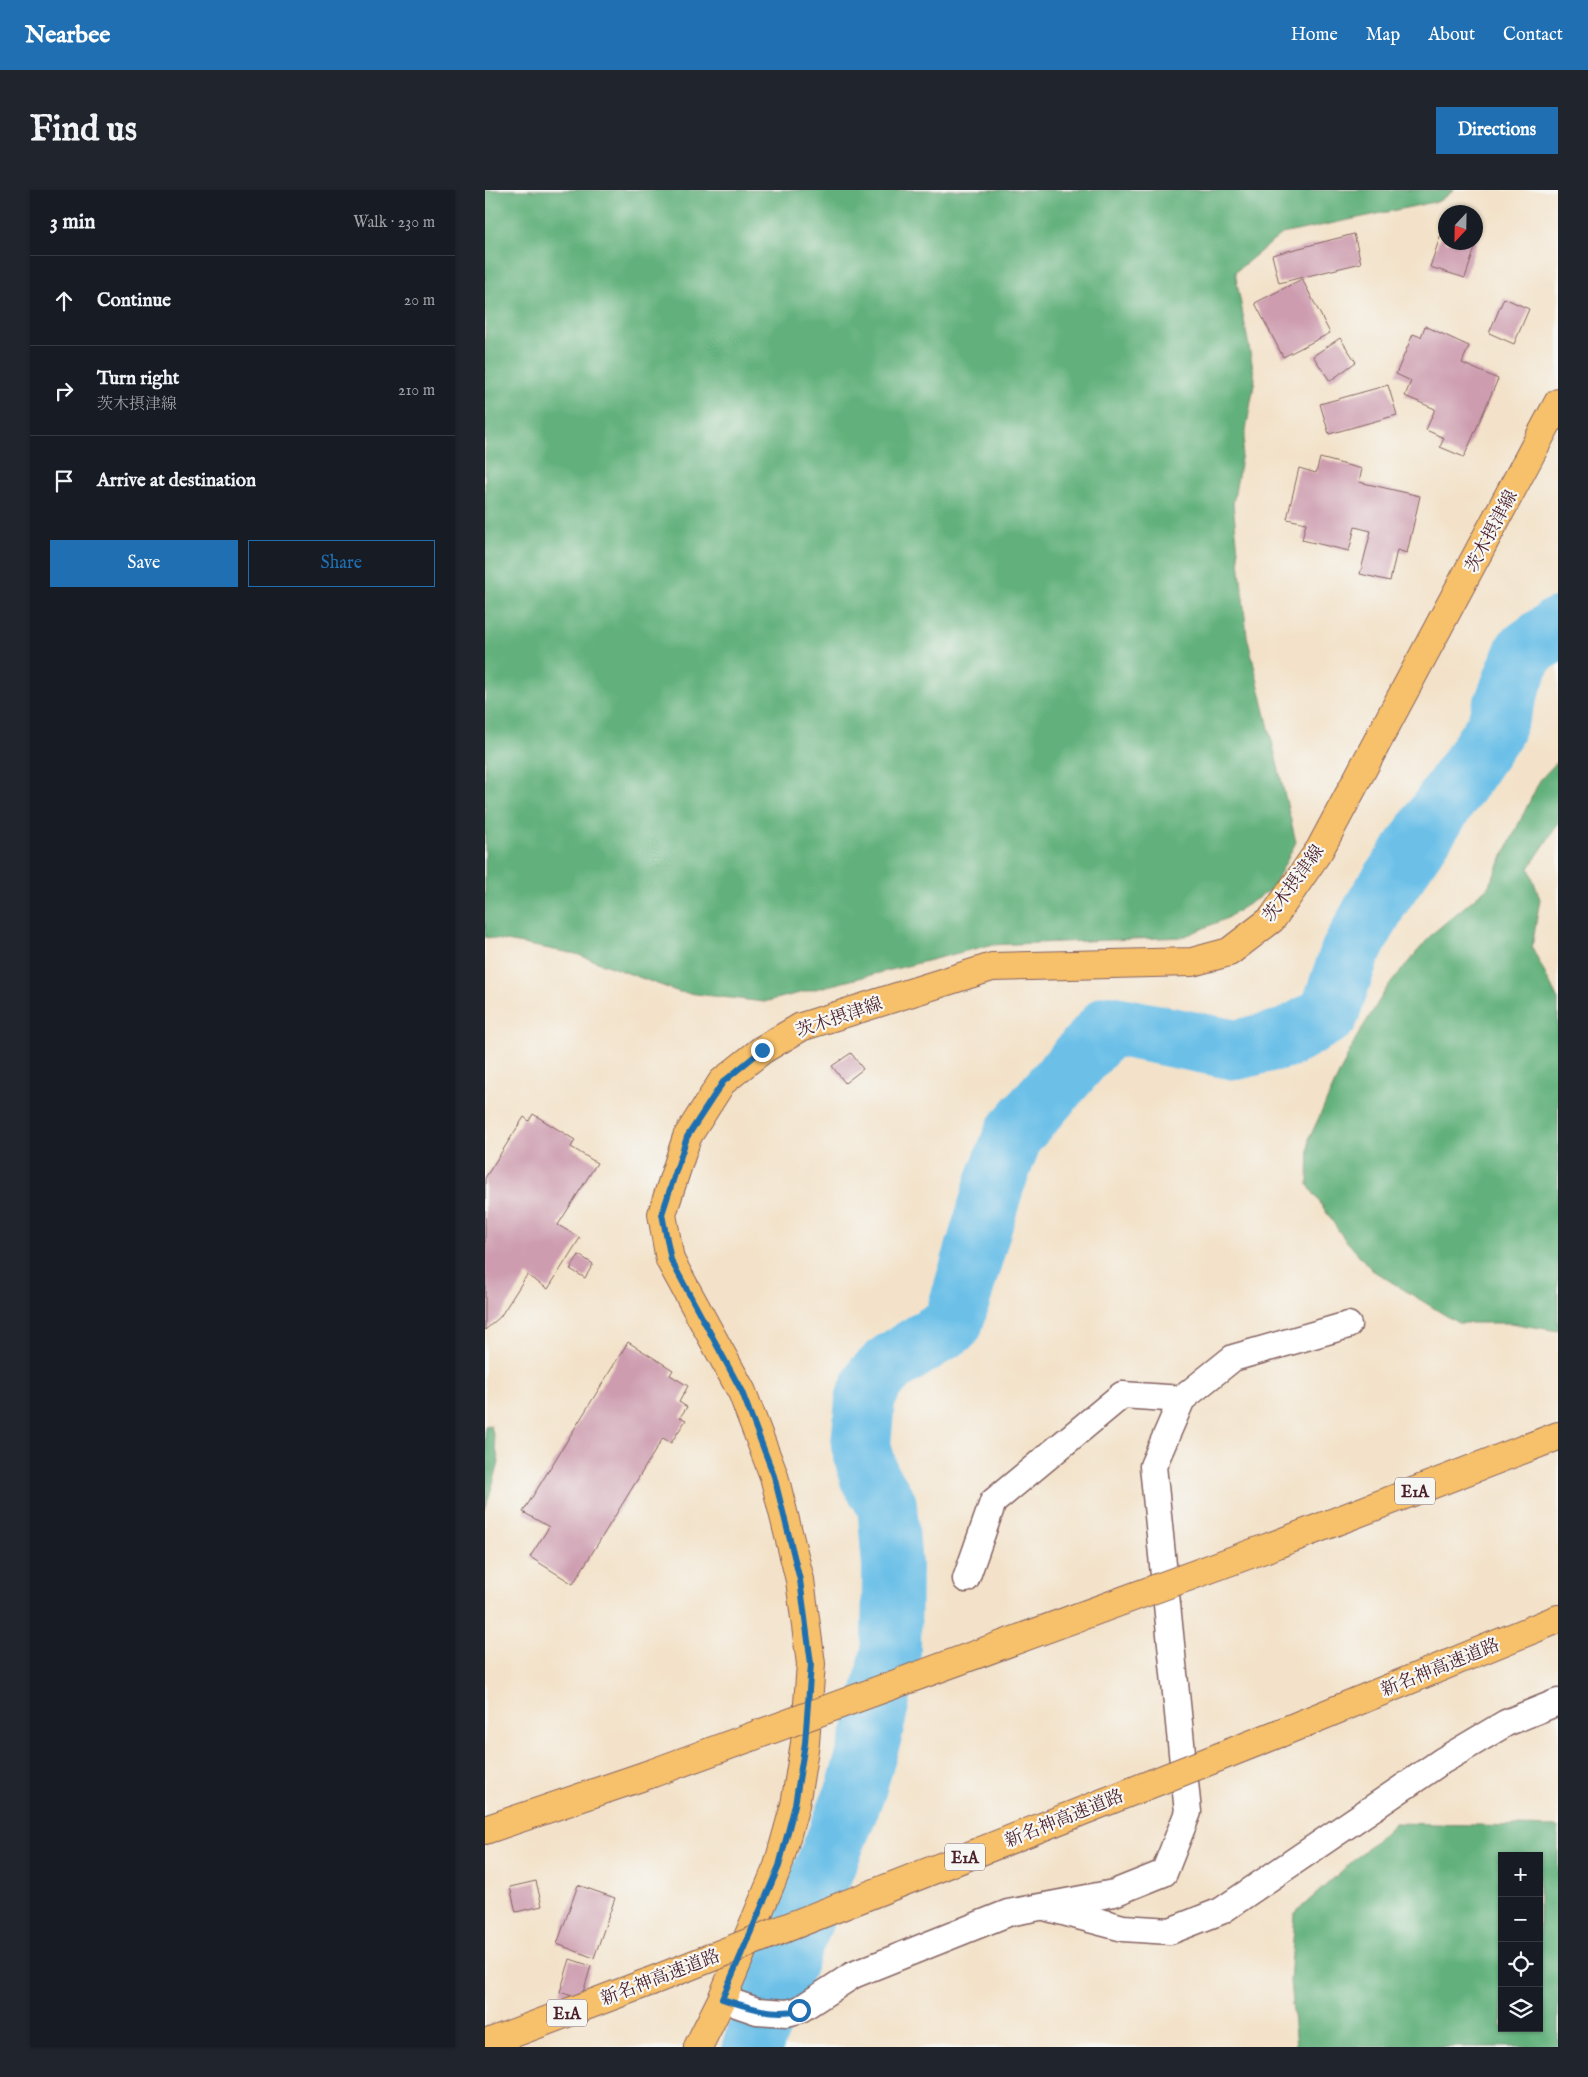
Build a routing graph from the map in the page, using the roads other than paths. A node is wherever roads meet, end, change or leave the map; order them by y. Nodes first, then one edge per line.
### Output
1 (1555, 419) edge
2 (1348, 1325) dead end
3 (1183, 1399) junction
4 (1558, 1436) edge
5 (966, 1578) dead end
6 (1558, 1619) edge
7 (1558, 1702) edge
8 (485, 1830) edge
9 (1045, 1908) junction
10 (722, 1999) junction
11 (485, 2044) edge
12 (698, 2047) edge

1 - 10 main road, 茨木摂津線
2 - 3 street
3 - 5 street
3 - 9 street
4 - 8 main road, E1A, bridge
6 - 11 main road, 新名神高速道路 / E1A, bridge
7 - 9 street
9 - 10 street
10 - 12 main road, 茨木摂津線

